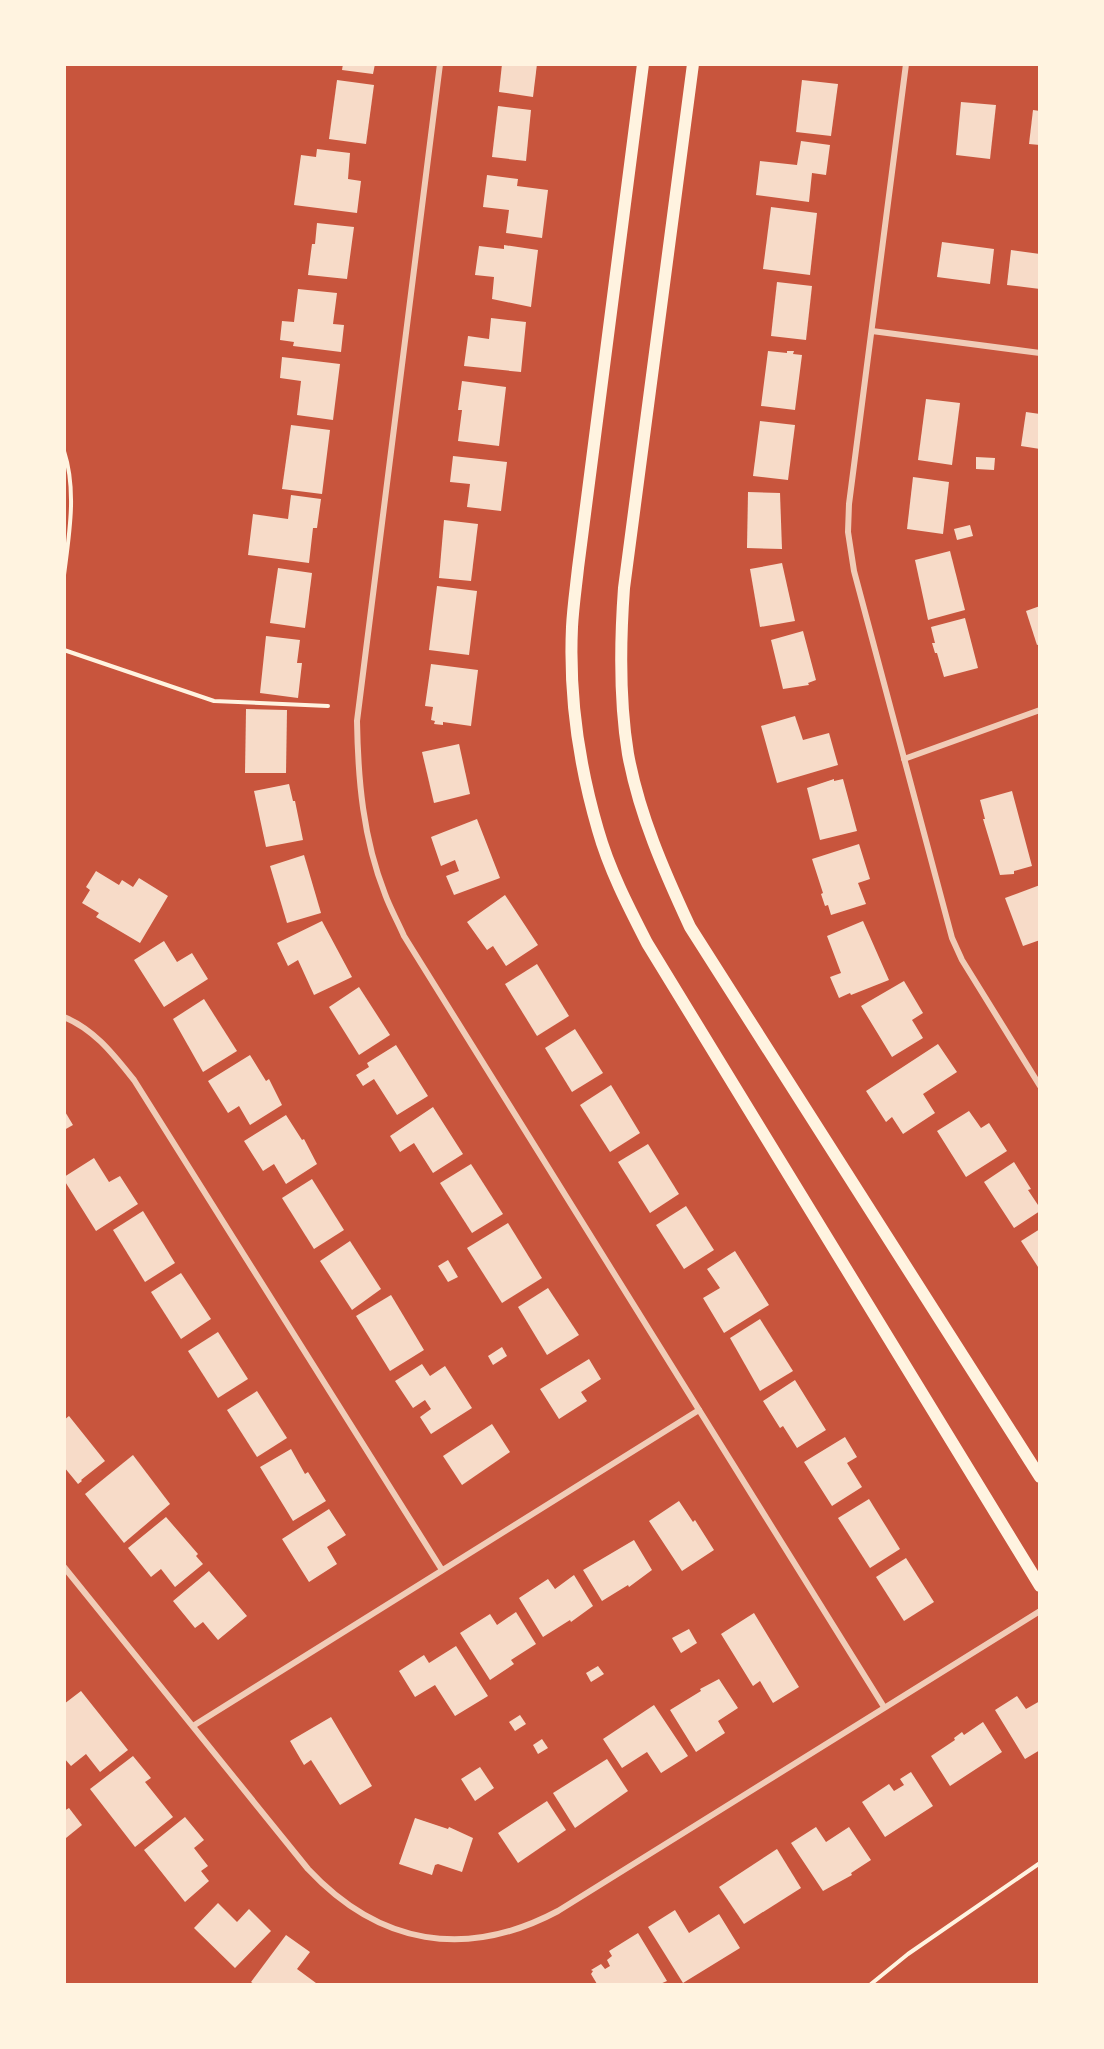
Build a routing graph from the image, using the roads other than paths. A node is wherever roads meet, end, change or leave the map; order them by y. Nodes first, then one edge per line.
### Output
1 (440, 64) edge
2 (643, 64) edge
3 (693, 64) edge
4 (906, 64) edge
5 (872, 331) junction
6 (1040, 353) edge
7 (1040, 710) edge
8 (904, 759) junction
9 (64, 1017) edge
10 (1040, 1086) edge
11 (699, 1410) junction
12 (1040, 1478) edge
13 (64, 1567) edge
14 (442, 1570) junction
15 (1040, 1586) edge
16 (1040, 1611) edge
17 (884, 1707) junction
18 (193, 1726) junction

1 - 11 street
2 - 15 main road
3 - 12 main road
4 - 5 street
5 - 6 street
5 - 8 street
7 - 8 street
8 - 10 street
9 - 14 street
11 - 14 street
11 - 17 street
13 - 18 street
14 - 18 street
16 - 17 street
17 - 18 street

